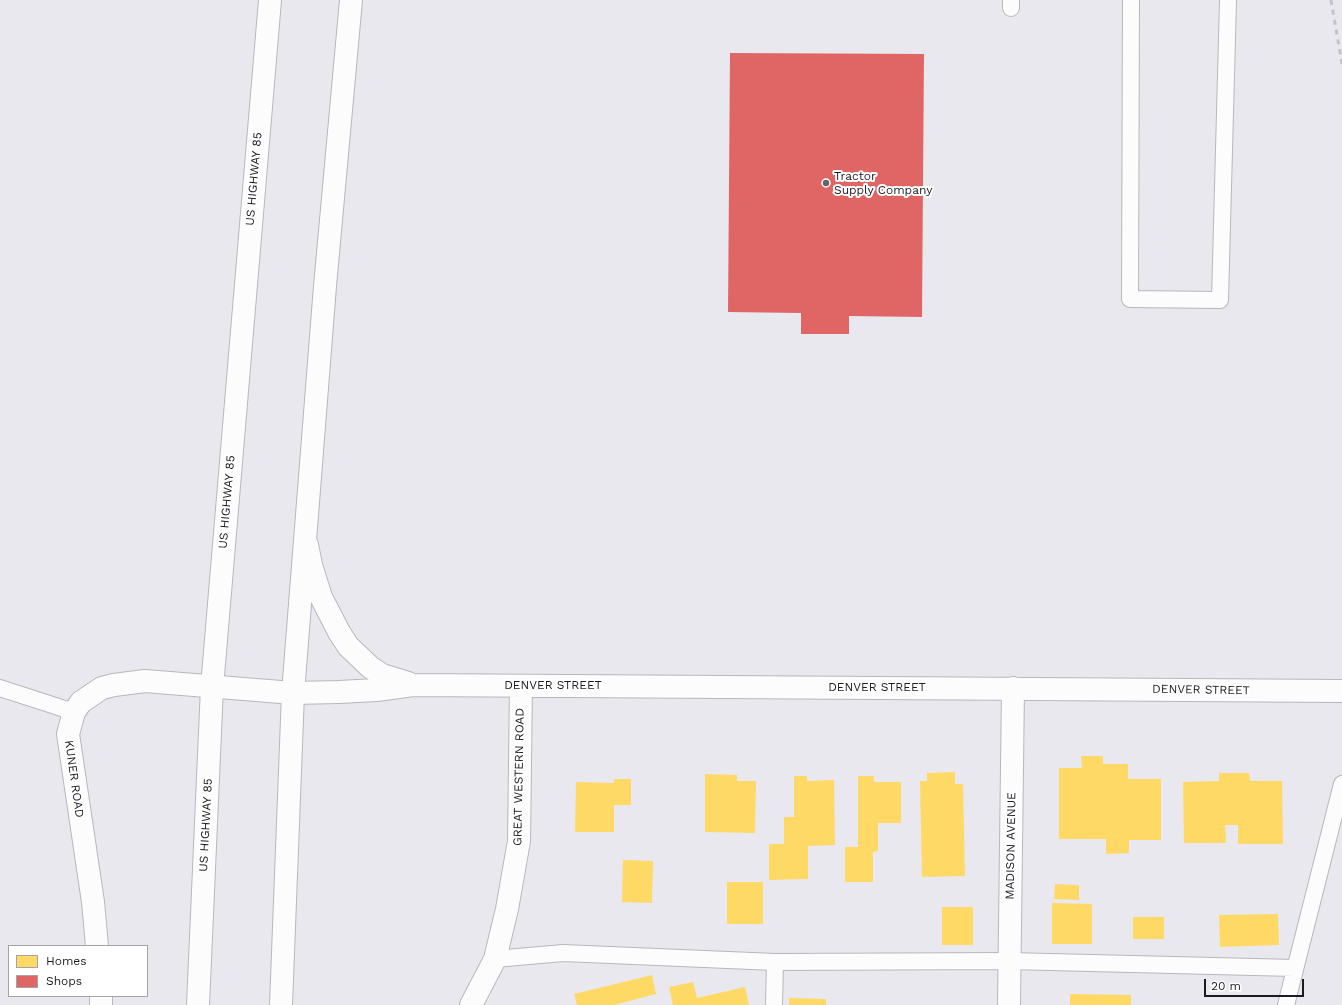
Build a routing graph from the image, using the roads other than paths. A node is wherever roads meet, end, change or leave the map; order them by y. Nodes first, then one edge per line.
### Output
1 (270, 0) edge
2 (351, 0) edge
3 (1131, 0) edge
4 (1228, 0) edge
5 (305, 535) junction
6 (413, 684) junction
7 (521, 686) junction
8 (212, 687) junction
9 (0, 688) edge
10 (1013, 688) junction
11 (1342, 691) edge
12 (293, 693) junction
13 (74, 712) junction
14 (1342, 784) edge
15 (97, 945) edge
16 (495, 959) junction
17 (1008, 961) junction
18 (775, 962) junction
19 (1296, 968) junction
20 (198, 1005) edge
21 (281, 1005) edge
22 (471, 1005) edge
23 (774, 1005) edge
24 (1008, 1005) edge
25 (1286, 1005) edge

1 - 8 main road, US HIGHWAY 85
2 - 5 main road
3 - 4 lane
5 - 6 main road
5 - 12 main road
6 - 7 main road, DENVER STREET
6 - 12 main road, KUNER ROAD
7 - 10 main road, DENVER STREET
7 - 16 main road, GREAT WESTERN ROAD
8 - 12 main road, KUNER ROAD
8 - 13 main road, KUNER ROAD
8 - 20 main road, US HIGHWAY 85
9 - 13 lane
10 - 11 main road, DENVER STREET
10 - 17 main road, MADISON AVENUE
12 - 21 main road
13 - 15 main road, KUNER ROAD
14 - 19 lane
16 - 18 lane
16 - 22 main road, GREAT WESTERN ROAD
17 - 18 lane
17 - 19 lane
17 - 24 main road, MADISON AVENUE
18 - 23 lane
19 - 25 lane

